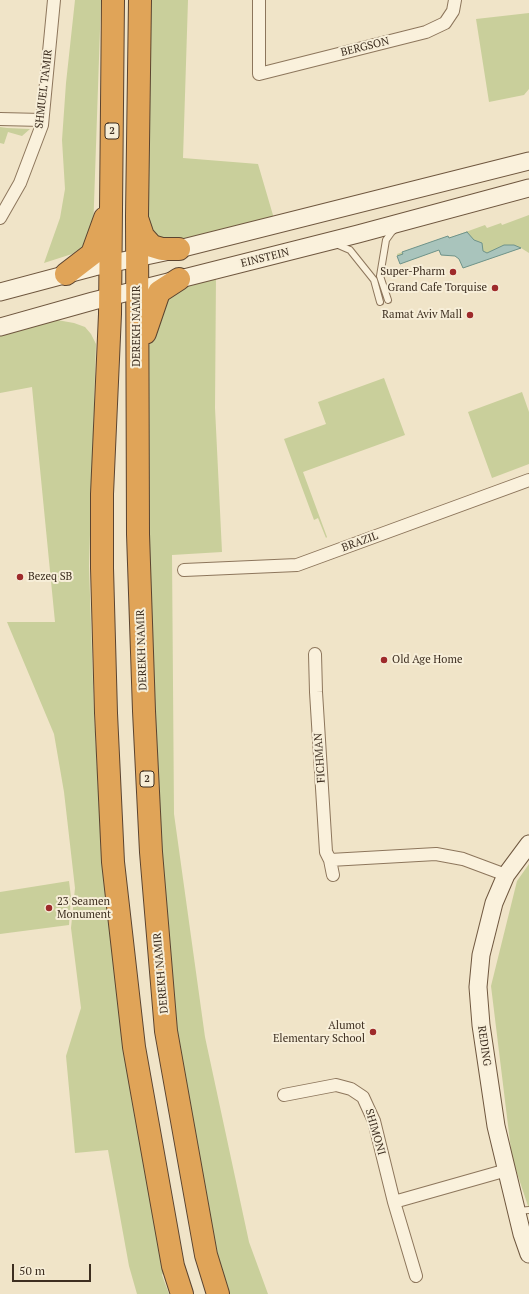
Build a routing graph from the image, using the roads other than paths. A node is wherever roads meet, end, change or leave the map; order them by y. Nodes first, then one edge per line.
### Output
1 (54, 0) edge
2 (113, 0) edge
3 (140, 0) edge
4 (259, 0) edge
5 (454, 0) edge
6 (0, 119) edge
7 (42, 120) junction
8 (529, 161) edge
9 (529, 188) edge
10 (111, 206) junction
11 (137, 216) junction
12 (0, 218) edge
13 (409, 220) junction
14 (326, 242) junction
15 (179, 249) junction
16 (137, 258) junction
17 (110, 263) junction
18 (66, 274) junction
19 (179, 279) junction
20 (138, 290) junction
21 (0, 292) edge
22 (110, 297) junction
23 (388, 300) dead end
24 (380, 302) dead end
25 (0, 327) edge
26 (137, 357) junction
27 (529, 480) edge
28 (184, 570) dead end
29 (315, 654) dead end
30 (529, 844) edge
31 (330, 860) junction
32 (333, 875) dead end
33 (506, 875) junction
34 (284, 1096) dead end
35 (507, 1170) junction
36 (394, 1202) junction
37 (523, 1210) edge
38 (529, 1254) edge
39 (416, 1276) dead end
40 (182, 1294) edge
41 (218, 1294) edge

1 - 7 street, SHMUEL TAMIR
2 - 10 highway, 2
3 - 11 highway, DEREKH NAMIR / 2
4 - 5 street, BERGSON
6 - 7 street
7 - 12 street, SHMUEL TAMIR
8 - 15 street
9 - 13 street, EINSTEIN
10 - 17 highway, 2
10 - 18 highway
11 - 15 highway
11 - 16 highway, DEREKH NAMIR / 2
13 - 14 street, EINSTEIN
13 - 23 lane
14 - 19 street, EINSTEIN
14 - 24 lane
15 - 16 street
16 - 17 street
16 - 20 highway, DEREKH NAMIR / 2
17 - 18 street
17 - 22 highway, 2
18 - 21 street
19 - 20 street, EINSTEIN
19 - 26 highway
20 - 22 street, EINSTEIN
20 - 26 highway, DEREKH NAMIR / 2
22 - 25 street, EINSTEIN
22 - 40 highway, 2
26 - 41 highway, DEREKH NAMIR / 2
27 - 28 street, BRAZIL
29 - 31 street, FICHMAN
30 - 33 street, REDING
31 - 32 street, FICHMAN
31 - 33 street
33 - 35 street, REDING
34 - 36 street, SHIMONI
35 - 36 street
35 - 37 street, REDING
36 - 39 street, SHIMONI
37 - 38 street, REDING

